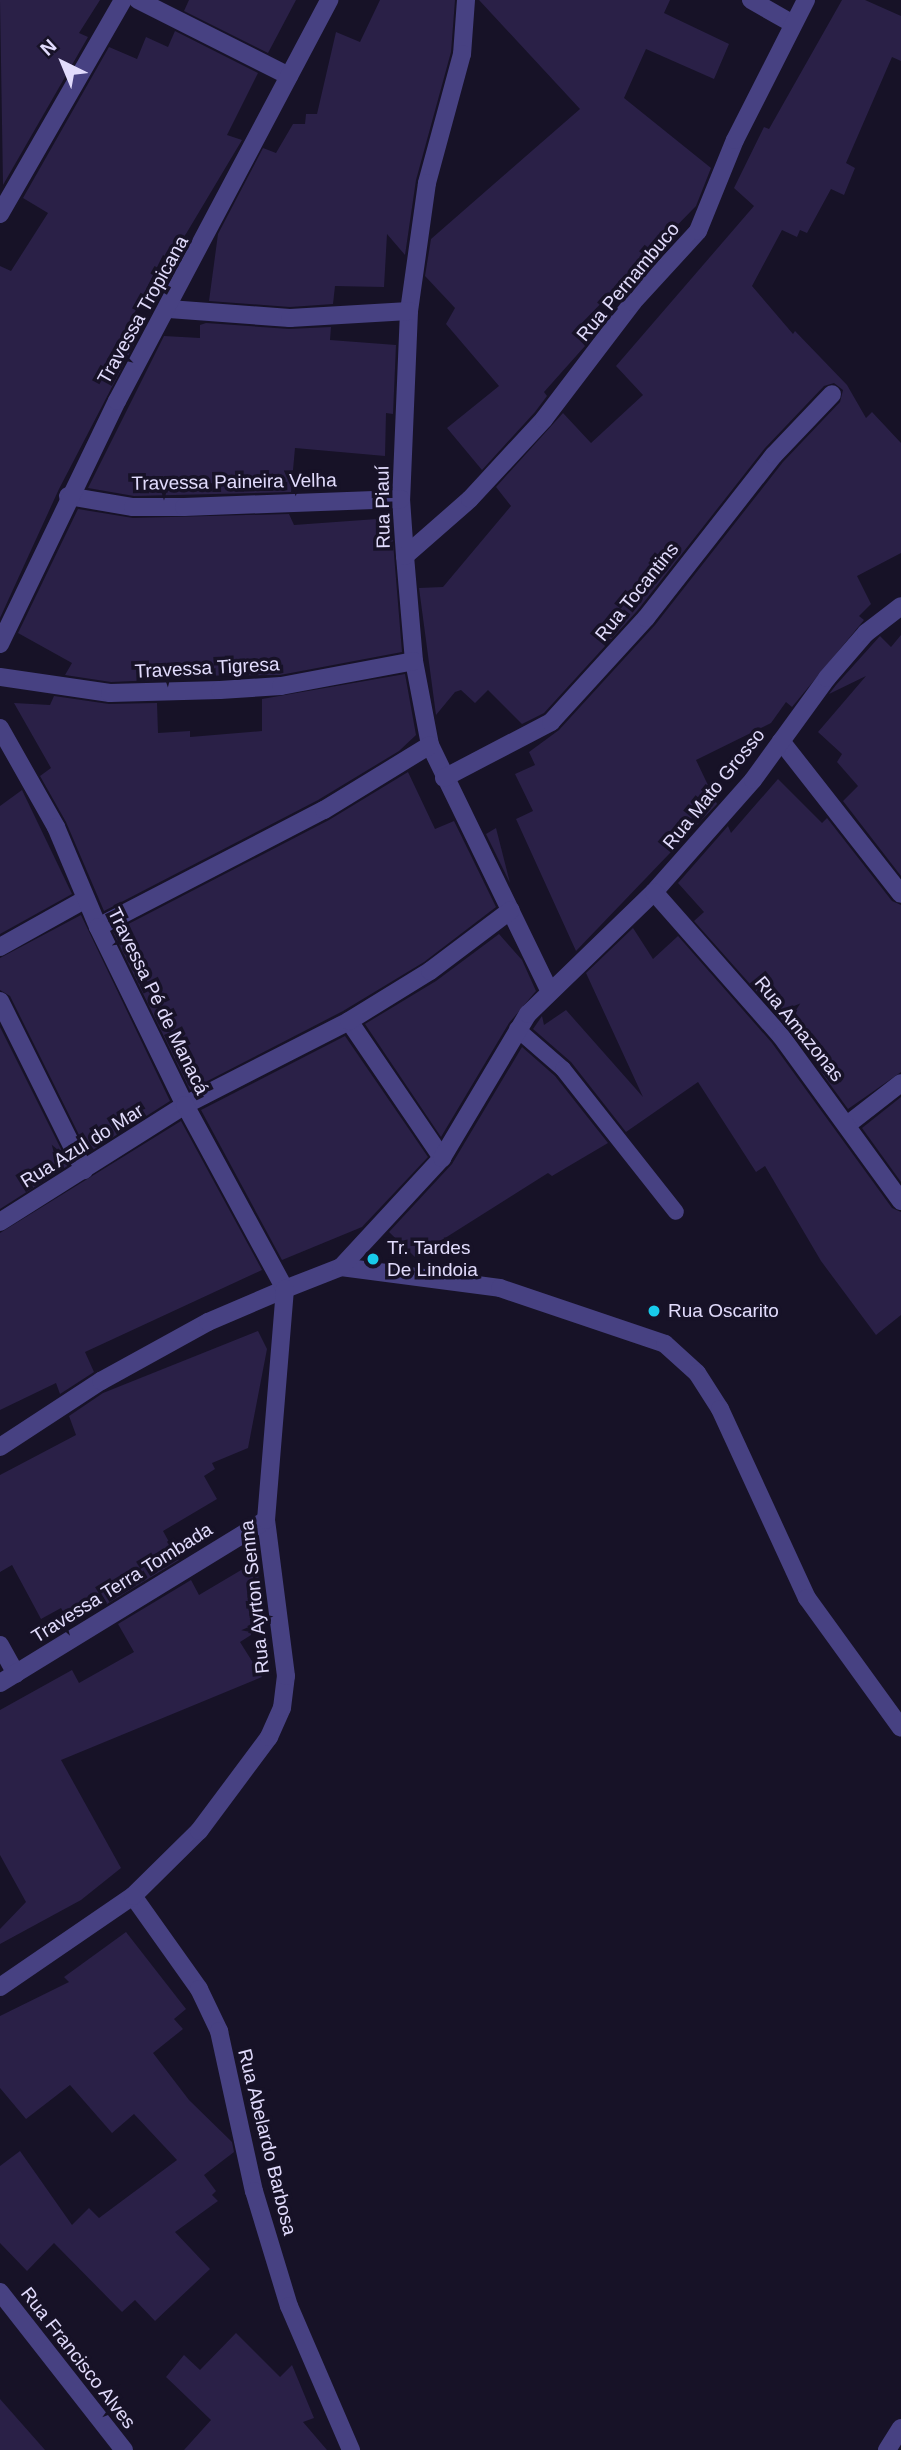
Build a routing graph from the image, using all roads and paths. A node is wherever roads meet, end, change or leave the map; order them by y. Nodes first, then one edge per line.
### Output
1 (123, 0) edge
2 (138, 0) edge
3 (329, 0) edge
4 (466, 0) edge
5 (751, 0) edge
6 (806, 0) edge
7 (793, 24) junction
8 (289, 76) junction
9 (0, 214) edge
10 (169, 309) junction
11 (409, 311) junction
12 (832, 394) dead end
13 (68, 496) junction
14 (401, 499) junction
15 (405, 556) junction
16 (901, 606) edge
17 (0, 644) edge
18 (414, 661) junction
19 (0, 677) edge
20 (0, 728) edge
21 (781, 741) junction
22 (430, 745) junction
23 (444, 778) junction
24 (654, 892) junction
25 (901, 894) edge
26 (86, 899) junction
27 (510, 909) junction
28 (97, 928) junction
29 (0, 947) edge
30 (549, 990) junction
31 (0, 1001) edge
32 (349, 1021) junction
33 (517, 1029) junction
34 (901, 1083) edge
35 (185, 1105) junction
36 (847, 1125) junction
37 (442, 1158) junction
38 (84, 1170) junction
39 (901, 1201) edge
40 (677, 1212) dead end
41 (0, 1222) edge
42 (341, 1267) junction
43 (285, 1289) junction
44 (0, 1447) edge
45 (266, 1520) junction
46 (0, 1645) edge
47 (8, 1678) edge
48 (901, 1728) edge
49 (133, 1896) junction
50 (0, 1987) edge
51 (0, 2292) edge
52 (901, 2428) edge
53 (124, 2450) edge
54 (351, 2450) edge
55 (887, 2450) edge

1 - 9 street
2 - 8 street
3 - 8 street, Travessa Tropicana
4 - 11 street, Rua Piauí
5 - 7 street
6 - 7 street, Rua Pernambuco
7 - 15 street, Rua Pernambuco
8 - 10 street, Travessa Tropicana
10 - 11 street
10 - 13 street, Travessa Tropicana
11 - 14 street, Rua Piauí
12 - 23 street, Rua Tocantins
13 - 14 street, Travessa Paineira Velha
13 - 17 street, Travessa Tropicana
14 - 15 street, Rua Piauí
15 - 18 street, Rua Piauí
16 - 21 street, Rua Mato Grosso
18 - 19 street, Travessa Tigresa
18 - 22 street, Rua Piauí
20 - 26 street, Travessa Pé de Manacá
21 - 24 street, Rua Mato Grosso
21 - 25 street
22 - 23 street, Rua Piauí
22 - 28 street
23 - 27 street, Rua Piauí
24 - 30 street, Rua Mato Grosso
24 - 36 street, Rua Amazonas
26 - 28 street, Travessa Pé de Manacá
26 - 29 street
27 - 30 street, Rua Piauí
27 - 32 street, Rua Azul do Mar
28 - 35 street, Travessa Pé de Manacá
30 - 33 street, Rua Mato Grosso
31 - 38 street
32 - 35 street, Rua Azul do Mar
32 - 37 street
33 - 37 street, Rua Mato Grosso
33 - 40 lane
34 - 36 street
35 - 38 street, Rua Azul do Mar
35 - 43 street, Travessa Pé de Manacá
36 - 39 street, Rua Amazonas
37 - 42 street, Rua Mato Grosso
38 - 41 street, Rua Azul do Mar
42 - 43 street
42 - 48 street
43 - 44 street
43 - 45 street, Rua Ayrton Senna
45 - 47 street, Travessa Terra Tombada
45 - 49 street, Rua Ayrton Senna
46 - 47 street
49 - 50 street, Rua Ayrton Senna
49 - 54 street, Rua Abelardo Barbosa
51 - 53 street, Rua Francisco Alves
52 - 55 street

